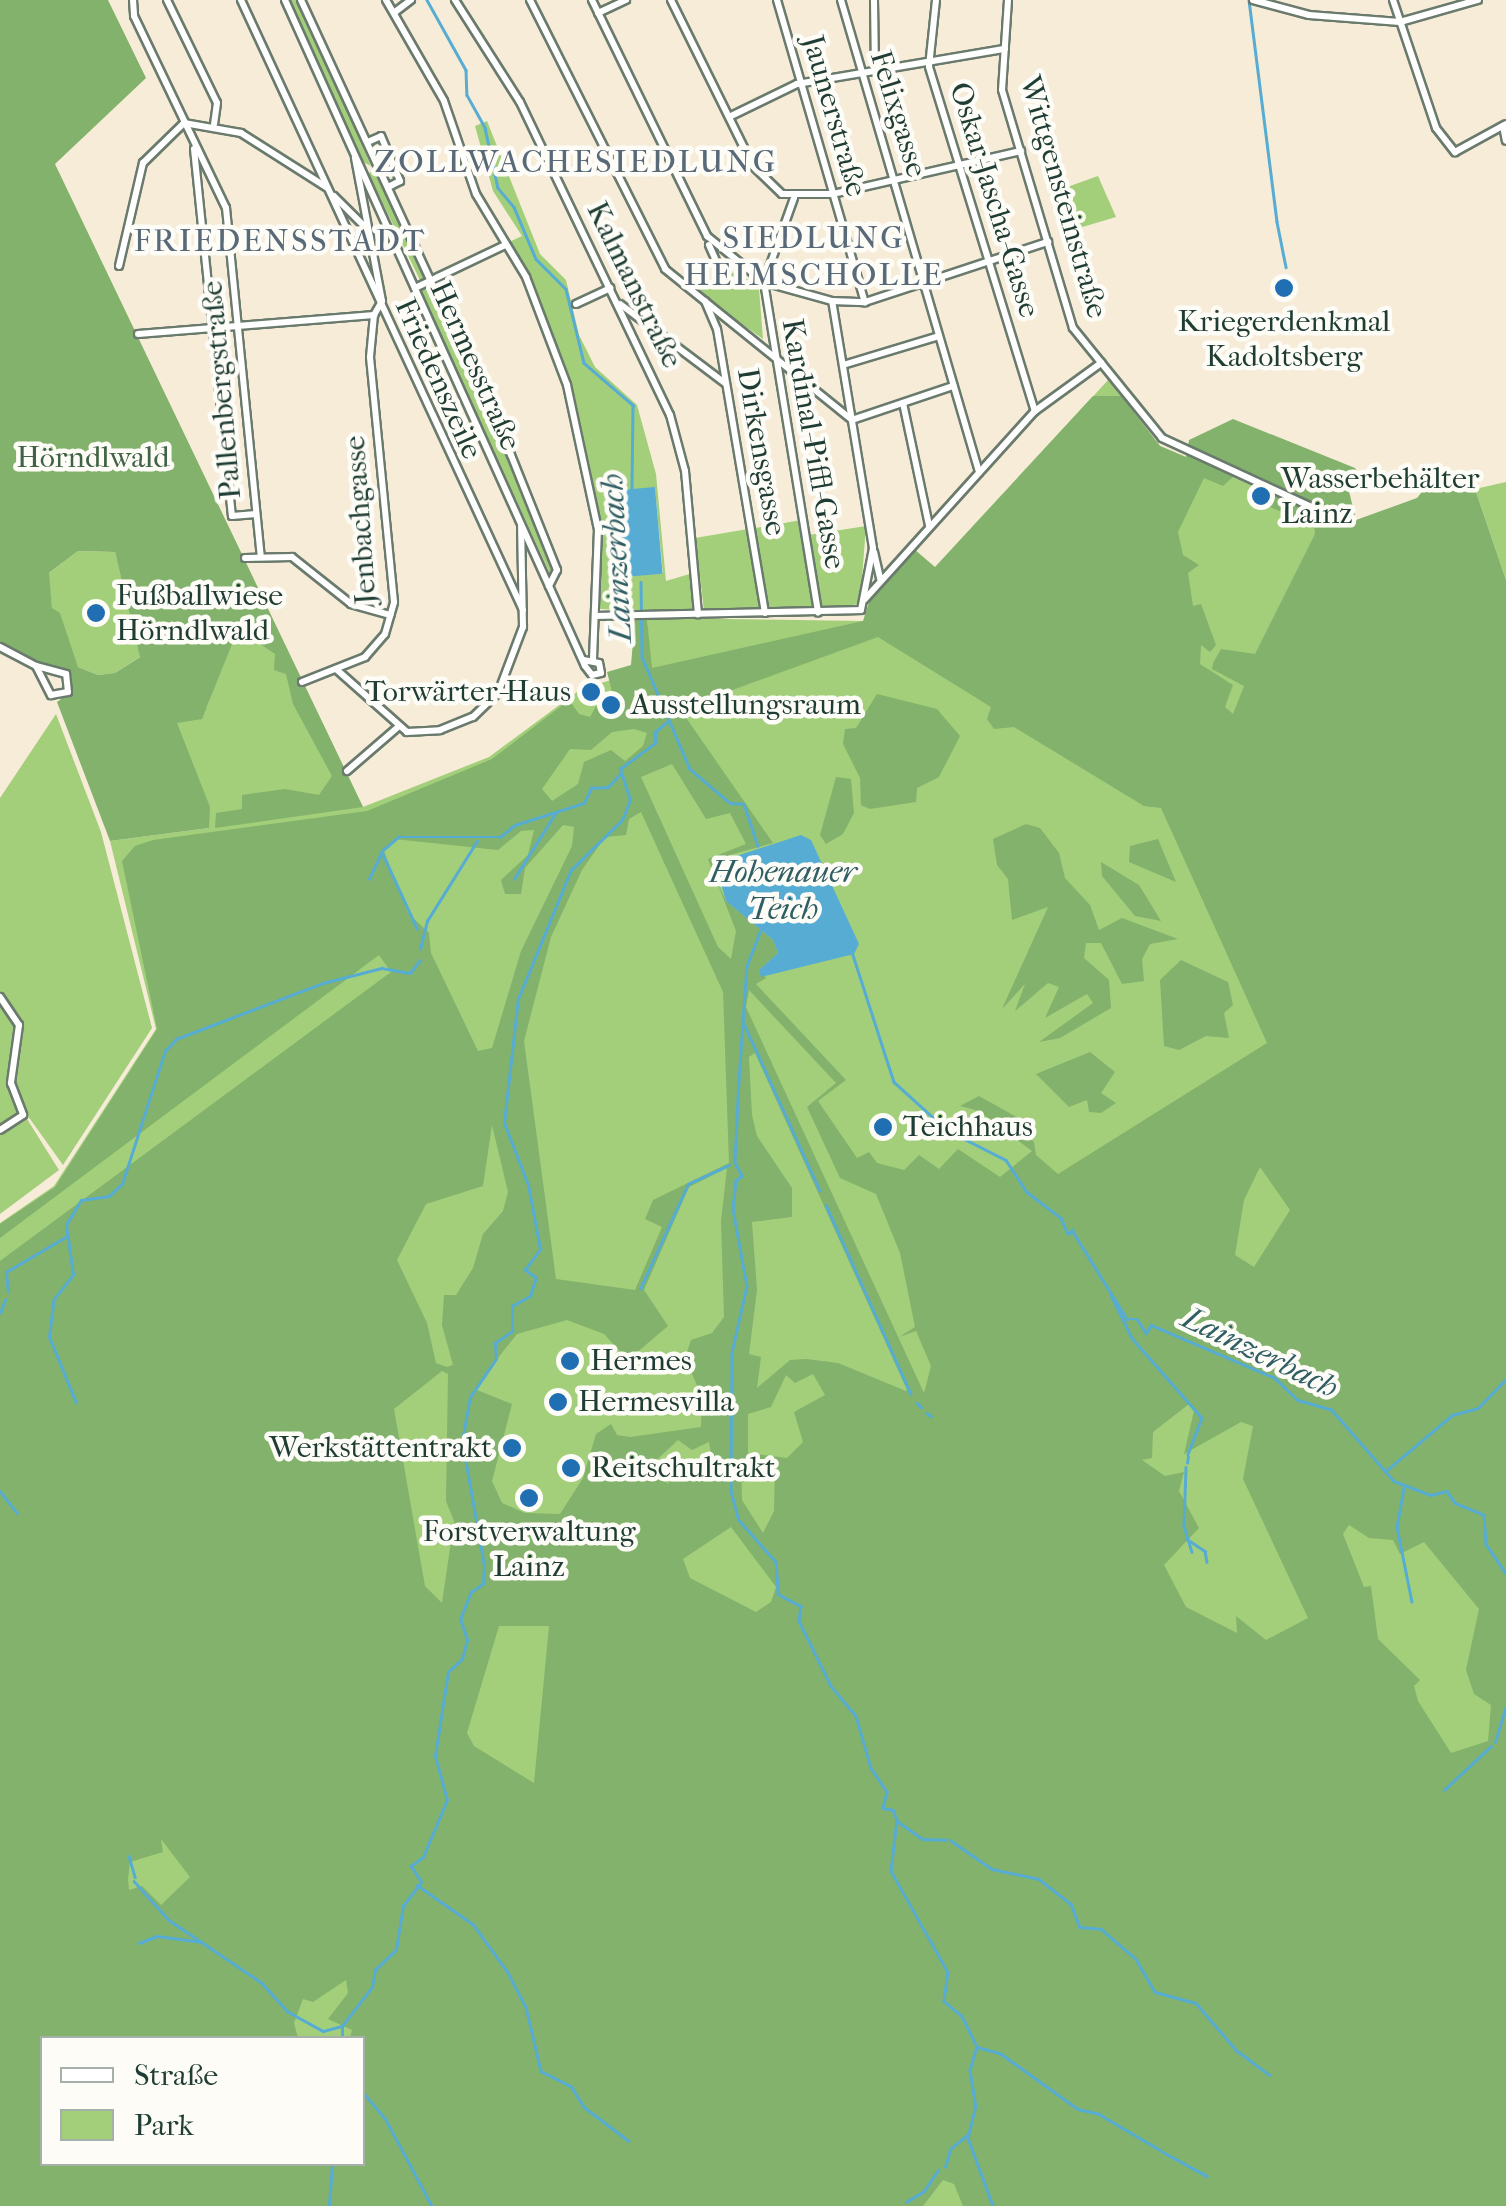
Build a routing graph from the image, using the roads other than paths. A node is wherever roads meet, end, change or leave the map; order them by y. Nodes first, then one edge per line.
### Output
1 (132, 0) edge
2 (167, 0) edge
3 (242, 0) edge
4 (285, 0) edge
5 (301, 0) edge
6 (386, 0) edge
7 (412, 0) edge
8 (455, 0) edge
9 (530, 0) edge
10 (592, 0) edge
11 (626, 0) edge
12 (672, 0) edge
13 (777, 0) edge
14 (840, 0) edge
15 (874, 0) edge
16 (936, 0) edge
17 (1008, 0) edge
18 (1392, 0) edge
19 (1478, 0) edge
20 (1254, 2) edge
21 (395, 12) junction
22 (598, 14) junction
23 (1400, 22) junction
24 (1005, 48) junction
25 (930, 62) junction
26 (875, 71) junction
27 (862, 74) junction
28 (800, 84) junction
29 (729, 117) junction
30 (184, 123) junction
31 (214, 124) junction
32 (1504, 125) edge
33 (192, 140) junction
34 (370, 141) junction
35 (1506, 142) edge
36 (1021, 151) junction
37 (355, 156) junction
38 (380, 164) junction
39 (960, 164) junction
40 (363, 172) junction
41 (894, 180) junction
42 (390, 186) junction
43 (327, 187) junction
44 (834, 194) junction
45 (794, 198) junction
46 (696, 219) junction
47 (365, 227) junction
48 (1048, 242) junction
49 (506, 245) junction
50 (989, 262) junction
51 (118, 266) dead end
52 (724, 276) dead end
53 (432, 278) junction
54 (764, 282) junction
55 (924, 284) junction
56 (415, 288) junction
57 (610, 288) junction
58 (705, 300) junction
59 (832, 302) junction
60 (865, 302) junction
61 (576, 304) dead end
62 (619, 304) junction
63 (380, 306) junction
64 (374, 315) junction
65 (240, 327) junction
66 (212, 329) junction
67 (138, 334) dead end
68 (939, 336) junction
69 (776, 359) junction
70 (1101, 363) junction
71 (843, 365) junction
72 (725, 383) junction
73 (953, 386) junction
74 (903, 404) junction
75 (1035, 412) junction
76 (852, 420) junction
77 (979, 472) junction
78 (1324, 513) dead end
79 (256, 514) junction
80 (522, 524) junction
81 (929, 526) junction
82 (873, 548) junction
83 (261, 557) junction
84 (245, 558) dead end
85 (881, 580) junction
86 (549, 586) junction
87 (864, 600) junction
88 (523, 610) junction
89 (818, 613) junction
90 (598, 614) junction
91 (698, 614) junction
92 (765, 614) junction
93 (390, 615) junction
94 (0, 648) edge
95 (583, 660) junction
96 (594, 661) junction
97 (36, 666) junction
98 (336, 670) junction
99 (302, 682) dead end
100 (398, 727) junction
101 (346, 771) dead end
102 (0, 997) edge
103 (0, 1130) edge

1 - 30 street, Pallenbergstraße
2 - 31 street
3 - 43 street, Friedenszeile
4 - 37 street, Hermesstraße
5 - 34 street, Hermesstraße
6 - 21 street
7 - 21 street
8 - 57 street, Kalmanstraße
9 - 58 street
10 - 22 street
11 - 22 street
12 - 29 street
13 - 28 street, Jaunerstraße
14 - 27 street, Felixgasse
15 - 26 street
16 - 25 street, Oskar-Jascha-Gasse
17 - 24 street, Wittgensteinstraße
18 - 23 street
19 - 23 street
20 - 23 street
21 - 49 street
22 - 46 street
23 - 32 street
24 - 25 street
24 - 36 street, Wittgensteinstraße
25 - 26 street
25 - 39 street, Oskar-Jascha-Gasse
26 - 27 street
27 - 28 street
27 - 41 street, Felixgasse
28 - 29 street
28 - 44 street, Jaunerstraße
29 - 45 street
30 - 31 street
30 - 33 street, Pallenbergstraße
30 - 51 street
31 - 43 street
32 - 35 street
33 - 65 street, Pallenbergstraße
33 - 66 street
34 - 38 street, Hermesstraße
34 - 42 street, Hermesstraße
36 - 39 street
36 - 48 street, Wittgensteinstraße
37 - 40 street, Hermesstraße
37 - 47 street
38 - 40 street
38 - 42 street, Hermesstraße
39 - 41 street
39 - 50 street, Oskar-Jascha-Gasse
40 - 56 street, Hermesstraße
41 - 44 street
41 - 55 street, Felixgasse
42 - 53 street, Hermesstraße
43 - 47 street
43 - 63 street, Friedenszeile
44 - 45 street
44 - 60 street, Jaunerstraße
45 - 54 street
46 - 52 street
46 - 54 street
47 - 63 street
48 - 50 street
48 - 70 street, Wittgensteinstraße
49 - 53 street
49 - 90 street
50 - 55 street
50 - 75 street, Oskar-Jascha-Gasse
53 - 56 street
53 - 86 street, Hermesstraße
54 - 59 street
54 - 69 street, Kardinal-Piffl-Gasse
55 - 60 street
55 - 68 street, Felixgasse
56 - 80 street, Hermesstraße
57 - 61 street
57 - 62 street, Kalmanstraße
58 - 69 street
58 - 72 street, Dirkensgasse
59 - 60 street
59 - 71 street
62 - 72 street
62 - 91 street, Kalmanstraße
63 - 64 street, Jenbachgasse
63 - 88 street, Friedenszeile
64 - 65 street
64 - 93 street, Jenbachgasse
65 - 66 street
65 - 79 street, Pallenbergstraße
66 - 67 street
66 - 79 street
68 - 71 street
68 - 73 street, Felixgasse
69 - 76 street
69 - 89 street, Kardinal-Piffl-Gasse
70 - 75 street
70 - 78 street, Wittgensteinstraße
71 - 76 street
72 - 92 street, Dirkensgasse
73 - 74 street
73 - 77 street, Felixgasse
74 - 76 street
74 - 81 street
75 - 77 street
76 - 82 street
77 - 81 street
79 - 83 street, Pallenbergstraße
80 - 86 street, Hermesstraße
80 - 88 street
81 - 85 street
82 - 85 street
82 - 87 street
83 - 84 street
83 - 93 street
85 - 87 street
86 - 95 street, Hermesstraße
87 - 89 street
88 - 100 street
89 - 92 street
90 - 91 street
90 - 96 street
91 - 92 street
93 - 98 street, Jenbachgasse
94 - 97 street
95 - 96 street
95 - 96 street
97 - 97 street
98 - 99 street, Jenbachgasse
98 - 100 street
100 - 101 street
102 - 103 street

